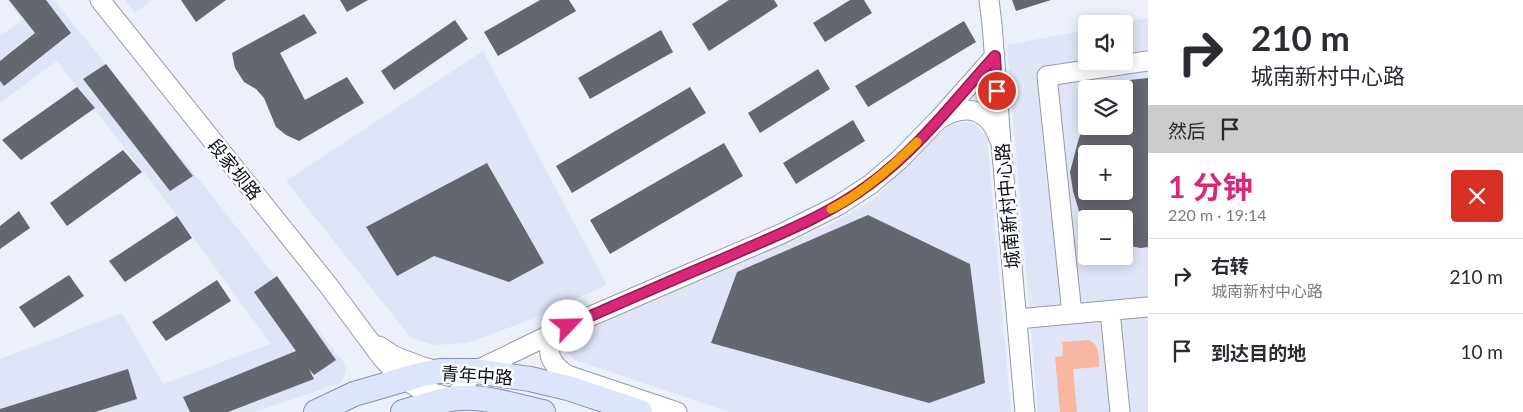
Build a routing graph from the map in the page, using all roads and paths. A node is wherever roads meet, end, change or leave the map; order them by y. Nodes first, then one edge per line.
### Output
1 (100, 0) edge
2 (989, 0) edge
3 (995, 56) junction
4 (1148, 61) edge
5 (939, 119) junction
6 (1001, 143) junction
7 (1148, 307) edge
8 (1110, 311) junction
9 (1072, 314) junction
10 (1017, 319) junction
11 (557, 332) junction
12 (369, 340) junction
13 (431, 372) junction
14 (475, 372) junction
15 (453, 398) junction
16 (485, 399) junction
17 (316, 412) edge
18 (403, 412) edge
19 (508, 412) edge
20 (543, 412) edge
21 (547, 412) edge
22 (640, 412) edge
23 (677, 412) edge
24 (1025, 412) edge
25 (1120, 412) edge

1 - 12 street, 段家坝路
2 - 3 street, 城南新村中心路
3 - 5 street
3 - 6 street, 城南新村中心路
4 - 9 street
5 - 6 street
5 - 11 street
6 - 10 street, 城南新村中心路
7 - 8 street
8 - 9 street
8 - 25 street
9 - 10 street
10 - 24 street, 城南新村中心路
11 - 14 street
11 - 23 street
12 - 13 street, 段家坝路
12 - 15 street, 段家坝路
13 - 14 main road, 青年中路
13 - 15 street, 段家坝路
13 - 17 main road, 青年中路
14 - 15 street
14 - 21 main road
14 - 22 main road, 青年中路
15 - 16 main road, 青年中路
15 - 18 main road, 青年中路
16 - 19 main road
16 - 20 main road, 青年中路

